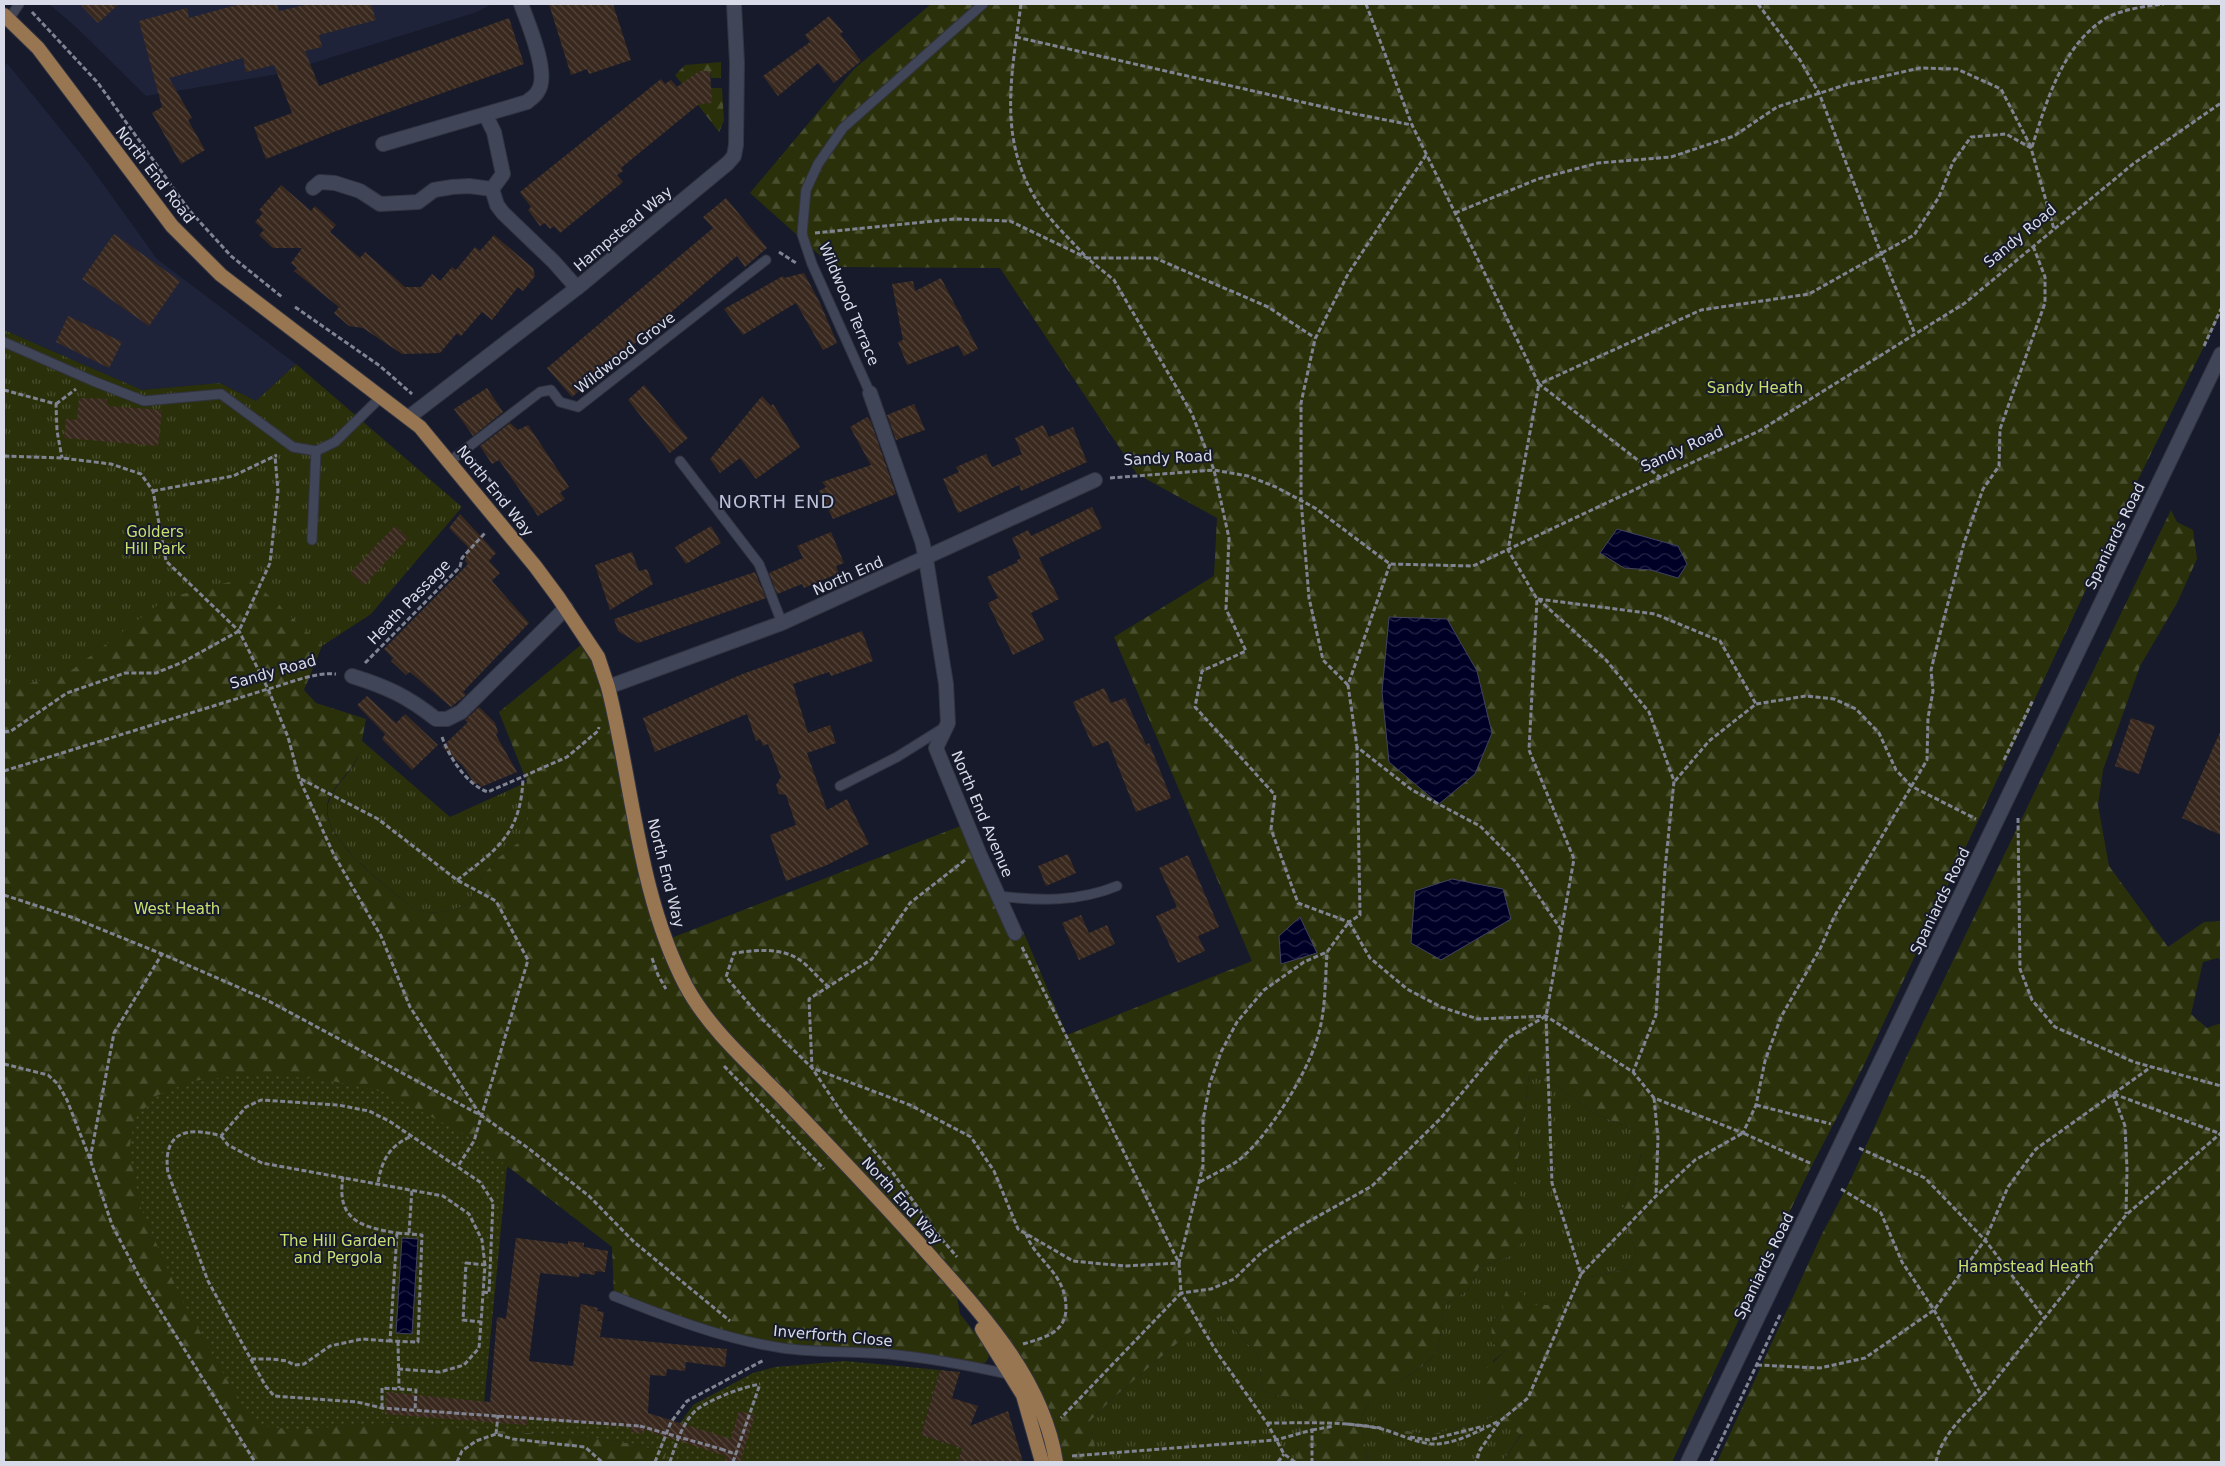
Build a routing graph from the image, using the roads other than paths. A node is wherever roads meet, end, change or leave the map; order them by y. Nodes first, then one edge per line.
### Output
1 (19, 4) edge
2 (521, 4) edge
3 (734, 4) edge
4 (982, 4) edge
5 (6, 17) edge
6 (486, 116) junction
7 (383, 144) dead end
8 (313, 188) dead end
9 (492, 188) junction
10 (766, 260) dead end
11 (577, 288) junction
12 (4, 342) edge
13 (2221, 354) edge
14 (870, 393) joint
15 (382, 396) junction
16 (409, 417) junction
17 (420, 427) joint
18 (316, 451) junction
19 (450, 461) junction
20 (680, 462) dead end
21 (1095, 480) road end
22 (312, 540) dead end
23 (926, 559) junction
24 (566, 608) junction
25 (782, 623) junction
26 (352, 676) road end
27 (608, 687) junction
28 (947, 725) junction
29 (840, 786) dead end
30 (1117, 886) dead end
31 (998, 896) junction
32 (1015, 933) road end
33 (954, 1283) junction
34 (614, 1296) dead end
35 (1011, 1375) junction
36 (1025, 1378) junction
37 (1051, 1461) edge
38 (1688, 1462) edge

1 - 5 lane
2 - 6 street
3 - 11 street, Hampstead Way
4 - 14 lane, Wildwood Terrace
5 - 15 main road, North End Road
6 - 7 street
6 - 9 street
8 - 9 street
9 - 11 street
10 - 19 lane, Wildwood Grove
11 - 16 street, Hampstead Way
12 - 18 lane
13 - 38 street, Spaniards Road
14 - 23 street, Wildwood Terrace
15 - 16 main road, North End Road
15 - 18 lane
16 - 17 main road, North End Road
17 - 19 main road, North End Way
18 - 22 lane
19 - 24 main road, North End Way
20 - 25 lane
21 - 23 street, North End
23 - 25 street, North End
23 - 28 street, North End Avenue
24 - 26 street
24 - 27 main road, North End Way
25 - 27 street, North End
27 - 33 main road, North End Way
28 - 29 lane
28 - 31 street, North End Avenue
30 - 31 lane
31 - 32 street, North End Avenue
33 - 35 main road, North End Way
33 - 36 main road, North End Way
34 - 35 lane, Inverforth Close
35 - 36 lane, Inverforth Close
35 - 37 main road, North End Way
36 - 37 main road, North End Way

